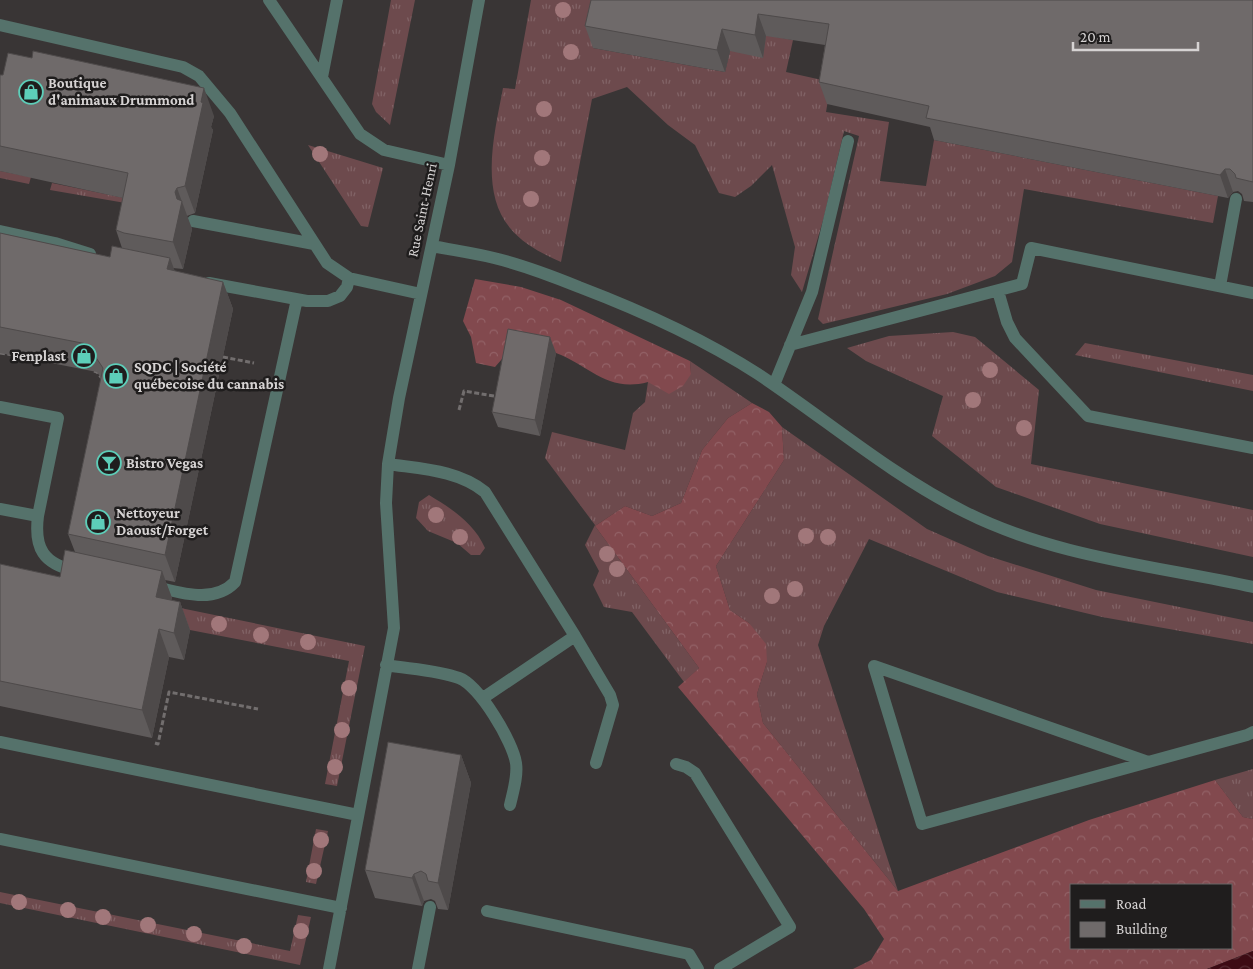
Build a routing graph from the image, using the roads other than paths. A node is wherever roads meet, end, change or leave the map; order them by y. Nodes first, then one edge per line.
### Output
1 (269, 0) edge
2 (337, 0) edge
3 (480, 0) edge
4 (0, 25) edge
5 (322, 77) junction
6 (848, 141) dead end
7 (449, 165) junction
8 (1236, 199) edge
9 (193, 221) dead end
10 (0, 231) edge
11 (314, 244) junction
12 (432, 246) junction
13 (98, 257) edge
14 (349, 278) junction
15 (198, 281) edge
16 (1220, 286) junction
17 (998, 291) junction
18 (1253, 293) edge
19 (421, 294) junction
20 (297, 299) junction
21 (790, 345) junction
22 (774, 385) junction
23 (0, 407) edge
24 (1253, 448) edge
25 (388, 464) junction
26 (0, 509) edge
27 (38, 516) junction
28 (86, 573) edge
29 (143, 584) edge
30 (1253, 587) edge
31 (575, 636) junction
32 (386, 665) junction
33 (483, 698) junction
34 (1253, 732) edge
35 (0, 742) edge
36 (1148, 762) junction
37 (596, 763) dead end
38 (676, 764) dead end
39 (510, 805) dead end
40 (358, 815) junction
41 (0, 839) edge
42 (430, 907) edge
43 (341, 908) junction
44 (487, 911) dead end
45 (329, 969) edge
46 (418, 969) edge
47 (698, 969) edge
48 (720, 969) edge

1 - 5 street
2 - 5 street
3 - 7 street, Rue Saint-Henri
4 - 11 street
5 - 7 street
6 - 21 street
7 - 12 street, Rue Saint-Henri
8 - 16 street
9 - 11 street
10 - 13 street
11 - 14 street
12 - 19 street, Rue Saint-Henri
12 - 22 street
14 - 19 street
14 - 20 street
15 - 20 street
16 - 17 street
16 - 18 street
17 - 21 street
17 - 24 street
19 - 25 street, Rue Saint-Henri
20 - 29 street
21 - 22 street
22 - 30 street
23 - 27 street
25 - 31 street
25 - 32 street, Rue Saint-Henri
26 - 27 street
27 - 28 street
31 - 33 street
31 - 37 street
32 - 33 street
32 - 40 street, Rue Saint-Henri
33 - 39 street
34 - 36 street
35 - 40 street
36 - 36 street
38 - 48 street
40 - 43 street, Rue Saint-Henri
41 - 43 street
42 - 46 street
43 - 45 street, Rue Saint-Henri
44 - 47 street

